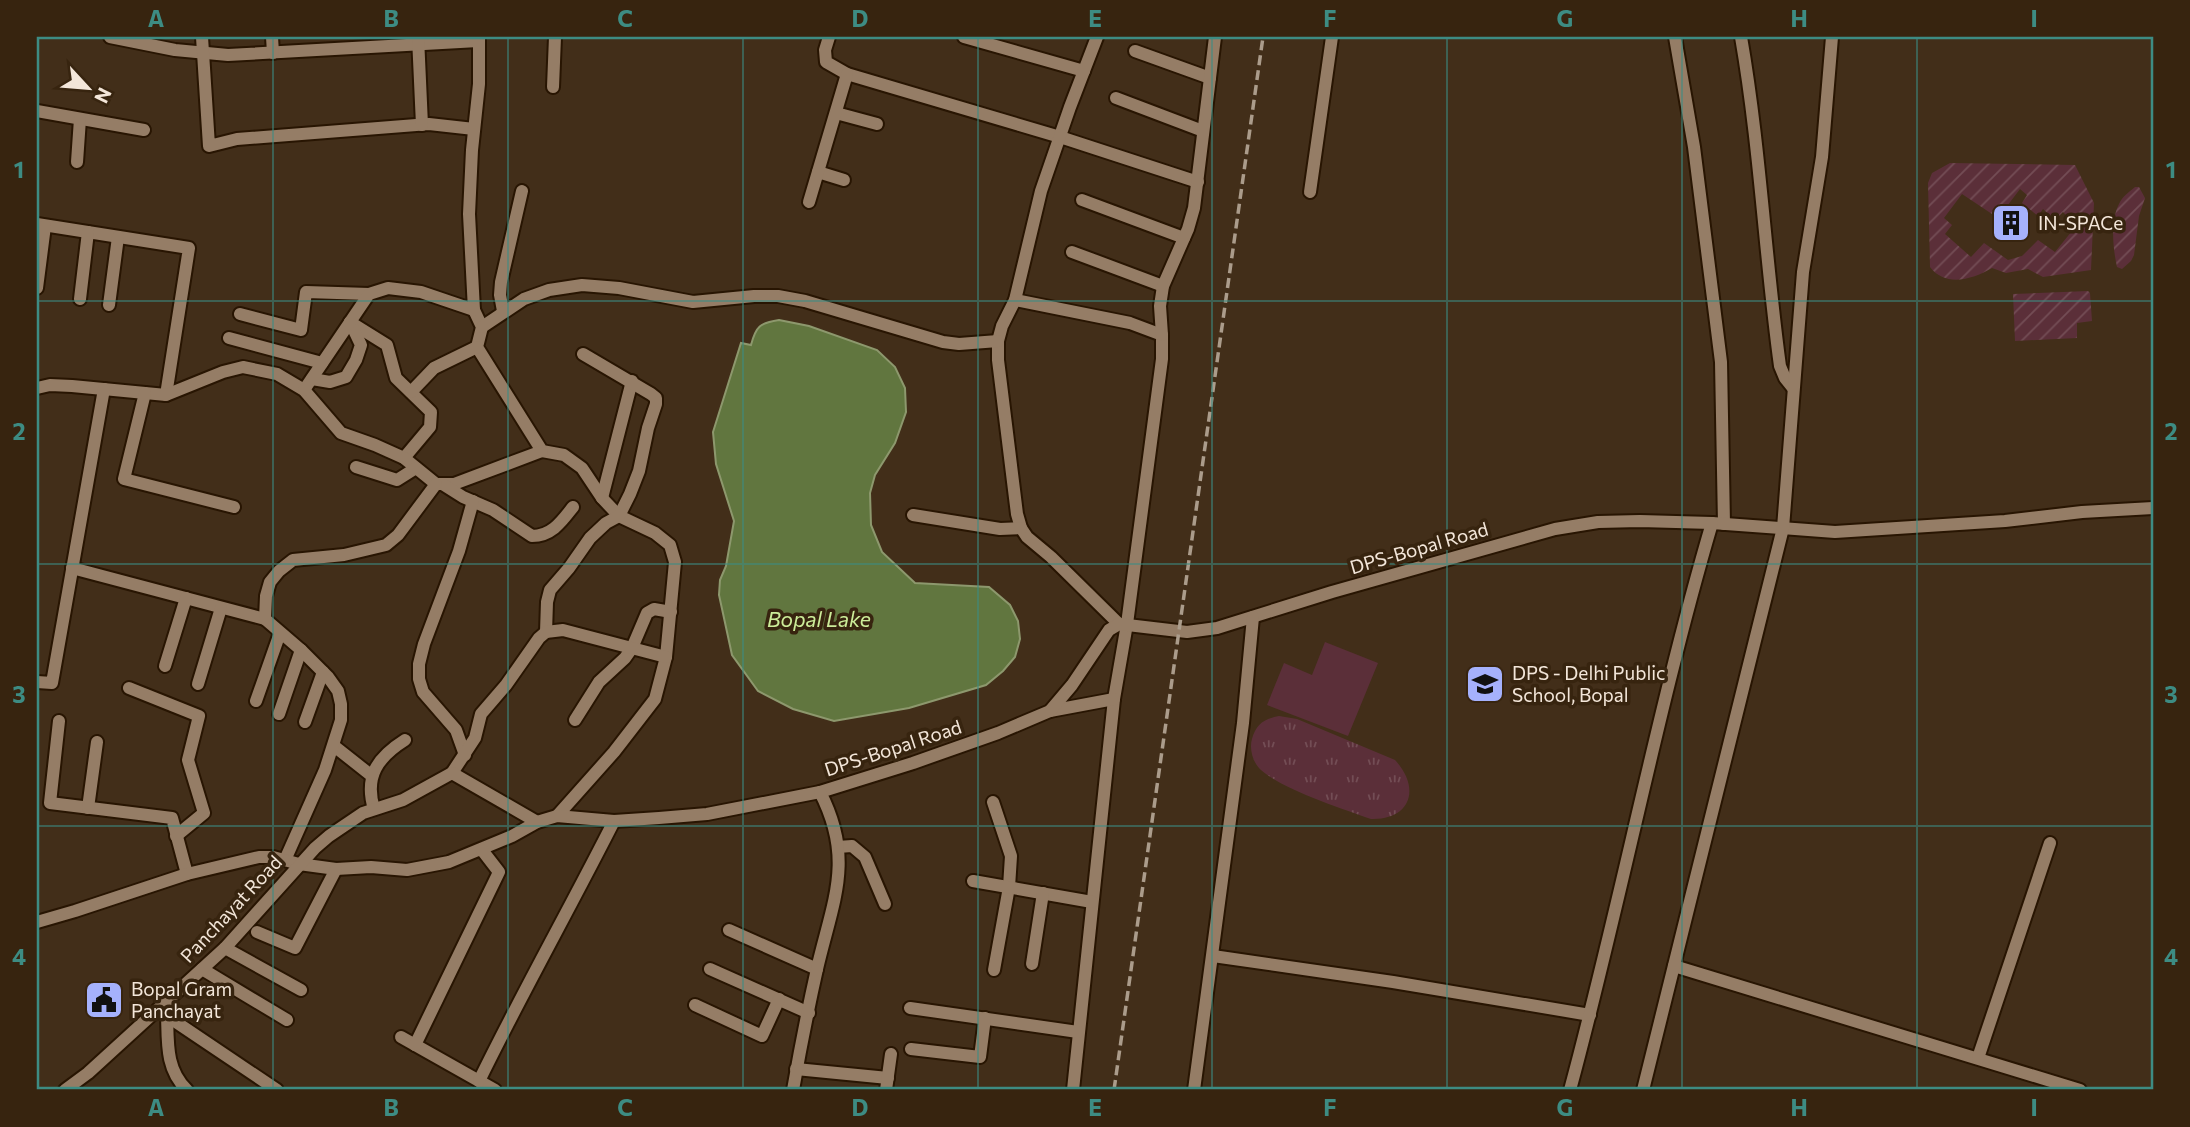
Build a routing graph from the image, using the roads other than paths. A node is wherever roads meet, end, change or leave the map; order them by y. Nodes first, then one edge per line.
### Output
1 (110, 37) edge
2 (202, 37) edge
3 (272, 37) edge
4 (555, 37) edge
5 (829, 37) edge
6 (964, 37) edge
7 (1097, 37) edge
8 (1215, 37) edge
9 (1332, 37) edge
10 (1675, 37) edge
11 (1741, 37) edge
12 (1832, 37) edge
13 (479, 39) edge
14 (418, 40) edge
15 (1135, 51) dead end
16 (203, 52) junction
17 (273, 52) junction
18 (1084, 71) junction
19 (847, 74) junction
20 (1210, 78) junction
21 (553, 87) dead end
22 (1116, 98) dead end
23 (37, 111) edge
24 (836, 113) junction
25 (80, 119) junction
26 (877, 124) dead end
27 (422, 125) junction
28 (474, 129) junction
29 (144, 130) dead end
30 (1203, 131) junction
31 (1059, 137) junction
32 (77, 162) dead end
33 (818, 172) junction
34 (844, 180) dead end
35 (1198, 182) junction
36 (522, 191) dead end
37 (1310, 192) dead end
38 (1082, 200) dead end
39 (809, 202) dead end
40 (41, 225) edge
41 (88, 232) junction
42 (118, 237) junction
43 (1184, 238) junction
44 (1072, 252) dead end
45 (1163, 286) junction
46 (37, 288) edge
47 (369, 294) junction
48 (80, 299) dead end
49 (1015, 300) junction
50 (109, 305) dead end
51 (474, 310) junction
52 (503, 311) junction
53 (240, 314) dead end
54 (350, 322) junction
55 (482, 327) junction
56 (1162, 335) junction
57 (229, 338) dead end
58 (998, 341) junction
59 (477, 347) junction
60 (583, 354) dead end
61 (322, 363) junction
62 (632, 381) junction
63 (308, 384) junction
64 (37, 388) edge
65 (1793, 388) junction
66 (104, 389) junction
67 (411, 392) junction
68 (145, 393) junction
69 (166, 395) junction
70 (542, 451) junction
71 (404, 458) junction
72 (356, 467) dead end
73 (416, 468) junction
74 (440, 485) junction
75 (602, 498) junction
76 (473, 502) junction
77 (234, 507) dead end
78 (573, 507) dead end
79 (2153, 508) edge
80 (913, 515) dead end
81 (619, 516) junction
82 (1718, 523) junction
83 (1021, 528) junction
84 (1783, 528) junction
85 (72, 568) junction
86 (186, 598) junction
87 (221, 608) junction
88 (671, 612) junction
89 (1253, 617) junction
90 (265, 620) junction
91 (1123, 624) junction
92 (546, 632) junction
93 (280, 633) junction
94 (632, 648) junction
95 (301, 650) junction
96 (666, 657) junction
97 (165, 666) dead end
98 (323, 672) junction
99 (37, 682) edge
100 (198, 684) dead end
101 (129, 688) dead end
102 (1114, 699) junction
103 (256, 701) dead end
104 (1050, 711) junction
105 (279, 714) dead end
106 (575, 720) dead end
107 (59, 721) dead end
108 (305, 722) dead end
109 (405, 740) dead end
110 (97, 742) dead end
111 (334, 746) junction
112 (465, 755) junction
113 (452, 773) junction
114 (372, 776) junction
115 (820, 792) junction
116 (993, 802) dead end
117 (88, 808) junction
118 (374, 809) junction
119 (557, 816) junction
120 (614, 821) junction
121 (537, 822) junction
122 (176, 836) junction
123 (2050, 843) dead end
124 (838, 847) junction
125 (482, 850) junction
126 (285, 860) junction
127 (299, 864) junction
128 (335, 869) junction
129 (187, 874) junction
130 (973, 881) dead end
131 (1009, 887) junction
132 (1043, 893) junction
133 (1092, 902) junction
134 (885, 904) dead end
135 (37, 922) edge
136 (729, 930) dead end
137 (257, 932) dead end
138 (225, 948) junction
139 (1213, 956) junction
140 (1032, 964) dead end
141 (1674, 966) junction
142 (710, 968) dead end
143 (202, 969) junction
144 (817, 969) junction
145 (994, 971) dead end
146 (301, 990) dead end
147 (779, 999) junction
148 (695, 1005) dead end
149 (910, 1008) dead end
150 (167, 1009) junction
151 (809, 1013) junction
152 (1591, 1015) junction
153 (985, 1018) junction
154 (287, 1020) dead end
155 (1078, 1032) junction
156 (401, 1037) dead end
157 (415, 1045) junction
158 (911, 1049) dead end
159 (891, 1054) dead end
160 (1978, 1058) junction
161 (796, 1069) junction
162 (478, 1081) junction
163 (887, 1084) edge
164 (65, 1090) edge
165 (187, 1090) edge
166 (277, 1090) edge
167 (495, 1090) edge
168 (793, 1090) edge
169 (1073, 1090) edge
170 (1194, 1090) edge
171 (1570, 1090) edge
172 (1643, 1090) edge
173 (2080, 1090) edge

1 - 16 street
2 - 16 street
3 - 17 street
4 - 21 street
5 - 19 street
6 - 18 street
7 - 18 street
8 - 20 street
9 - 37 street
10 - 82 street
11 - 65 street
12 - 65 street
13 - 14 street
13 - 28 street
14 - 17 street
14 - 27 street
15 - 20 street
16 - 17 street
16 - 27 street
18 - 31 street
19 - 24 street
19 - 31 street
20 - 30 street
22 - 30 street
23 - 25 street
24 - 26 street
24 - 33 street
25 - 29 street
25 - 32 street
27 - 28 street
28 - 51 street
30 - 35 street
31 - 35 street
31 - 49 street
33 - 34 street
33 - 39 street
35 - 43 street
36 - 52 street
38 - 43 street
40 - 41 street
40 - 46 street
41 - 42 street
41 - 48 street
42 - 50 street
42 - 69 street
43 - 45 street
44 - 45 street
45 - 56 street
47 - 51 street
47 - 53 street
47 - 54 street
49 - 56 street
49 - 58 street
51 - 55 street
52 - 55 street
52 - 58 street
54 - 61 street
54 - 63 street
54 - 67 street
55 - 59 street
56 - 91 street
57 - 61 street
58 - 83 street
59 - 67 street
59 - 70 street
60 - 62 street
61 - 63 street
62 - 75 street
62 - 81 street
63 - 69 street
63 - 71 street
64 - 66 street
65 - 84 street
66 - 68 street
66 - 85 street
67 - 71 street
68 - 69 street
68 - 77 street
70 - 74 street
70 - 75 street
71 - 73 street
72 - 73 street
73 - 74 street
74 - 76 street
74 - 90 street
75 - 81 street
76 - 78 street
76 - 112 street
79 - 84 street, DPS-Bopal Road
80 - 83 street
81 - 88 street
81 - 92 street
82 - 84 street, DPS-Bopal Road
82 - 89 street, DPS-Bopal Road
82 - 152 street
83 - 91 street
84 - 141 street
85 - 86 street
85 - 99 street
86 - 87 street
86 - 97 street
87 - 90 street
87 - 100 street
88 - 94 street
88 - 96 street
89 - 91 street, DPS-Bopal Road
89 - 139 street
90 - 93 street
91 - 102 street
91 - 104 street, DPS-Bopal Road
92 - 94 street
92 - 112 street
93 - 95 street
93 - 103 street
94 - 96 street
94 - 106 street
95 - 98 street
95 - 105 street
96 - 119 street
98 - 108 street
98 - 111 street
101 - 122 street
102 - 104 street
102 - 133 street
104 - 115 street, DPS-Bopal Road
107 - 117 street
109 - 114 street
110 - 117 street
111 - 114 street
111 - 126 street
112 - 113 street
113 - 118 street, Panchayat Road
113 - 121 street
114 - 118 street
115 - 120 street, DPS-Bopal Road
115 - 124 street
116 - 131 street
117 - 122 street
118 - 127 street, Panchayat Road
119 - 120 street, DPS-Bopal Road
119 - 121 street
120 - 162 street
121 - 125 street
122 - 129 street
123 - 160 street
124 - 134 street
124 - 144 street
125 - 128 street
125 - 157 street
126 - 127 street
126 - 129 street
127 - 128 street
127 - 138 street, Panchayat Road
128 - 137 street
129 - 135 street
130 - 131 street
131 - 132 street
131 - 145 street
132 - 133 street
132 - 140 street
133 - 155 street
136 - 144 street
138 - 143 street, Panchayat Road
138 - 146 street
139 - 152 street
139 - 170 street
141 - 160 street
141 - 172 street
142 - 147 street
143 - 150 street, Panchayat Road
143 - 154 street
144 - 151 street
147 - 148 street
147 - 151 street
149 - 153 street
150 - 164 street, Panchayat Road
150 - 165 street
150 - 166 street
151 - 161 street
152 - 171 street
153 - 155 street
153 - 158 street
155 - 169 street
156 - 157 street
157 - 162 street
159 - 163 street
160 - 173 street
161 - 163 street
161 - 168 street
162 - 167 street

